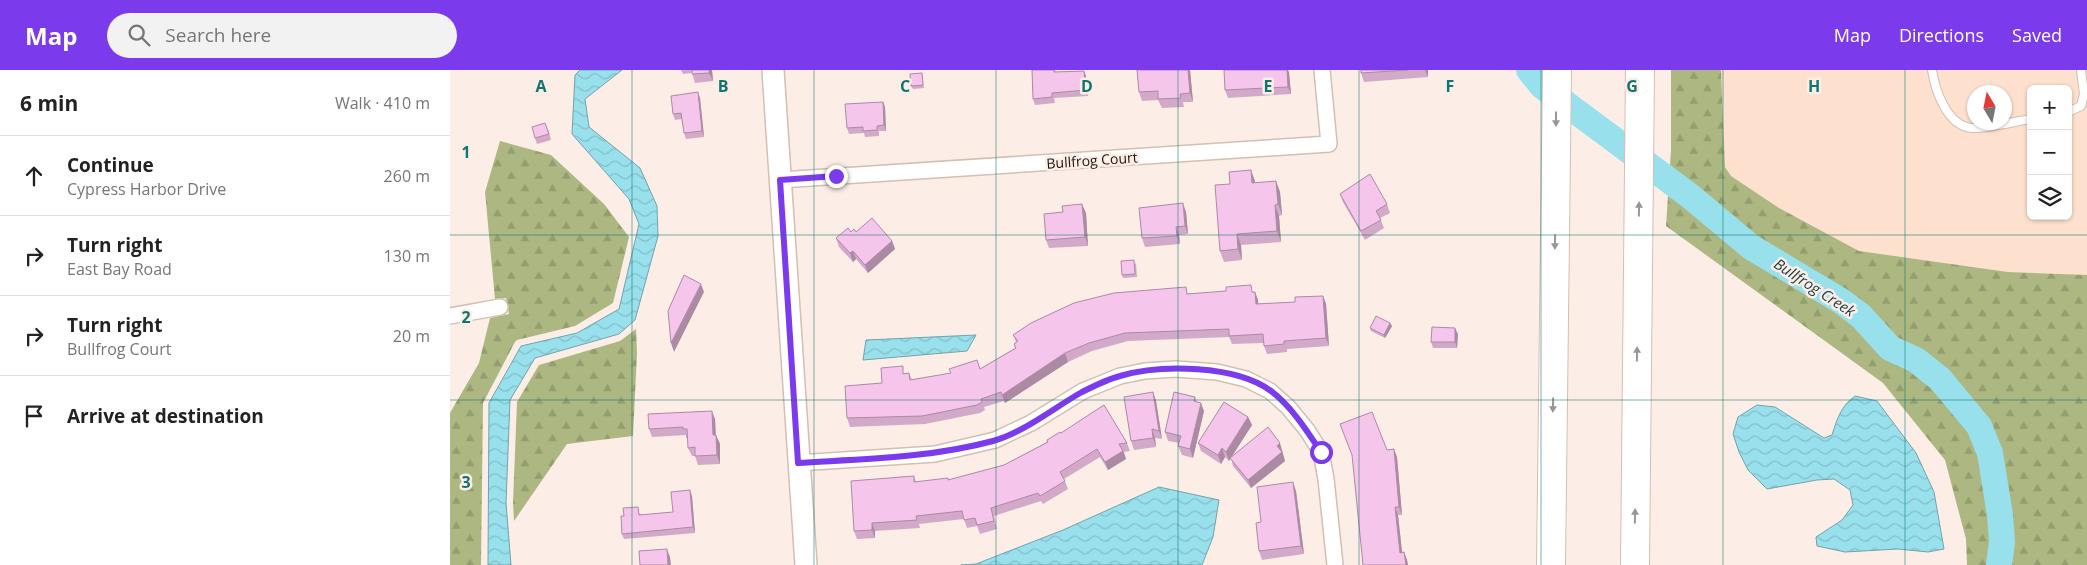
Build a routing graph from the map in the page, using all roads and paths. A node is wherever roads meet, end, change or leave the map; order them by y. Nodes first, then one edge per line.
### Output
1 (773, 70) edge
2 (1322, 70) edge
3 (1557, 70) edge
4 (1640, 70) edge
5 (1932, 70) edge
6 (2081, 70) edge
7 (2072, 110) edge
8 (2027, 120) edge
9 (780, 180) junction
10 (500, 307) dead end
11 (450, 316) edge
12 (798, 463) junction
13 (806, 565) edge
14 (1335, 565) edge
15 (1551, 565) edge
16 (1634, 565) edge

1 - 9 street
2 - 9 street, Bullfrog Court
3 -> 15 highway
16 -> 4 highway
5 - 8 lane
6 - 7 lane
9 - 12 street
10 - 11 street
12 - 13 street
12 - 14 street

